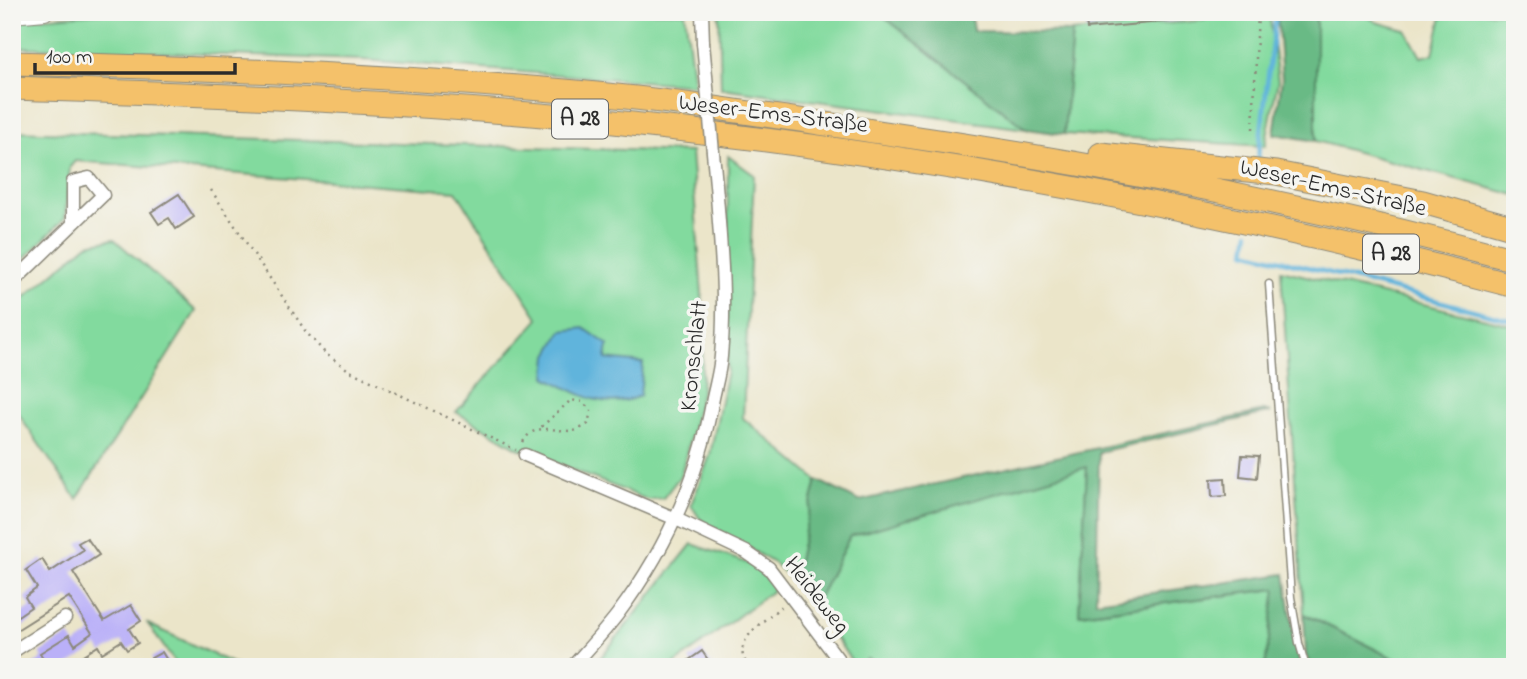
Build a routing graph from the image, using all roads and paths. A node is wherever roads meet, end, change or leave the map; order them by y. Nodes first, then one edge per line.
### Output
1 (45, 12) edge
2 (702, 12) edge
3 (1258, 12) edge
4 (12, 15) edge
5 (12, 63) edge
6 (12, 88) edge
7 (1253, 129) dead end
8 (1027, 153) junction
9 (211, 190) dead end
10 (73, 224) dead end
11 (1515, 228) edge
12 (1515, 260) edge
13 (12, 283) edge
14 (1269, 284) dead end
15 (1515, 286) edge
16 (539, 429) junction
17 (525, 455) junction
18 (676, 519) junction
19 (793, 598) junction
20 (65, 618) dead end
21 (12, 652) edge
22 (572, 667) edge
23 (750, 667) edge
24 (844, 667) edge
25 (1306, 667) edge

1 - 4 street
2 - 18 street, Kronschlatt, bridge
3 - 7 path
5 - 8 highway, Weser-Ems-Straße / A 28
6 - 15 highway, Weser-Ems-Straße / A 28
8 - 11 highway
8 - 12 highway, Weser-Ems-Straße / A 28
9 - 17 path
10 - 13 street
14 - 25 lane
16 - 16 path
16 - 17 path
17 - 18 street, Heideweg
18 - 19 street, Heideweg
18 - 22 street, Kronschlatt
19 - 23 path
19 - 24 street, Heideweg
20 - 21 street

